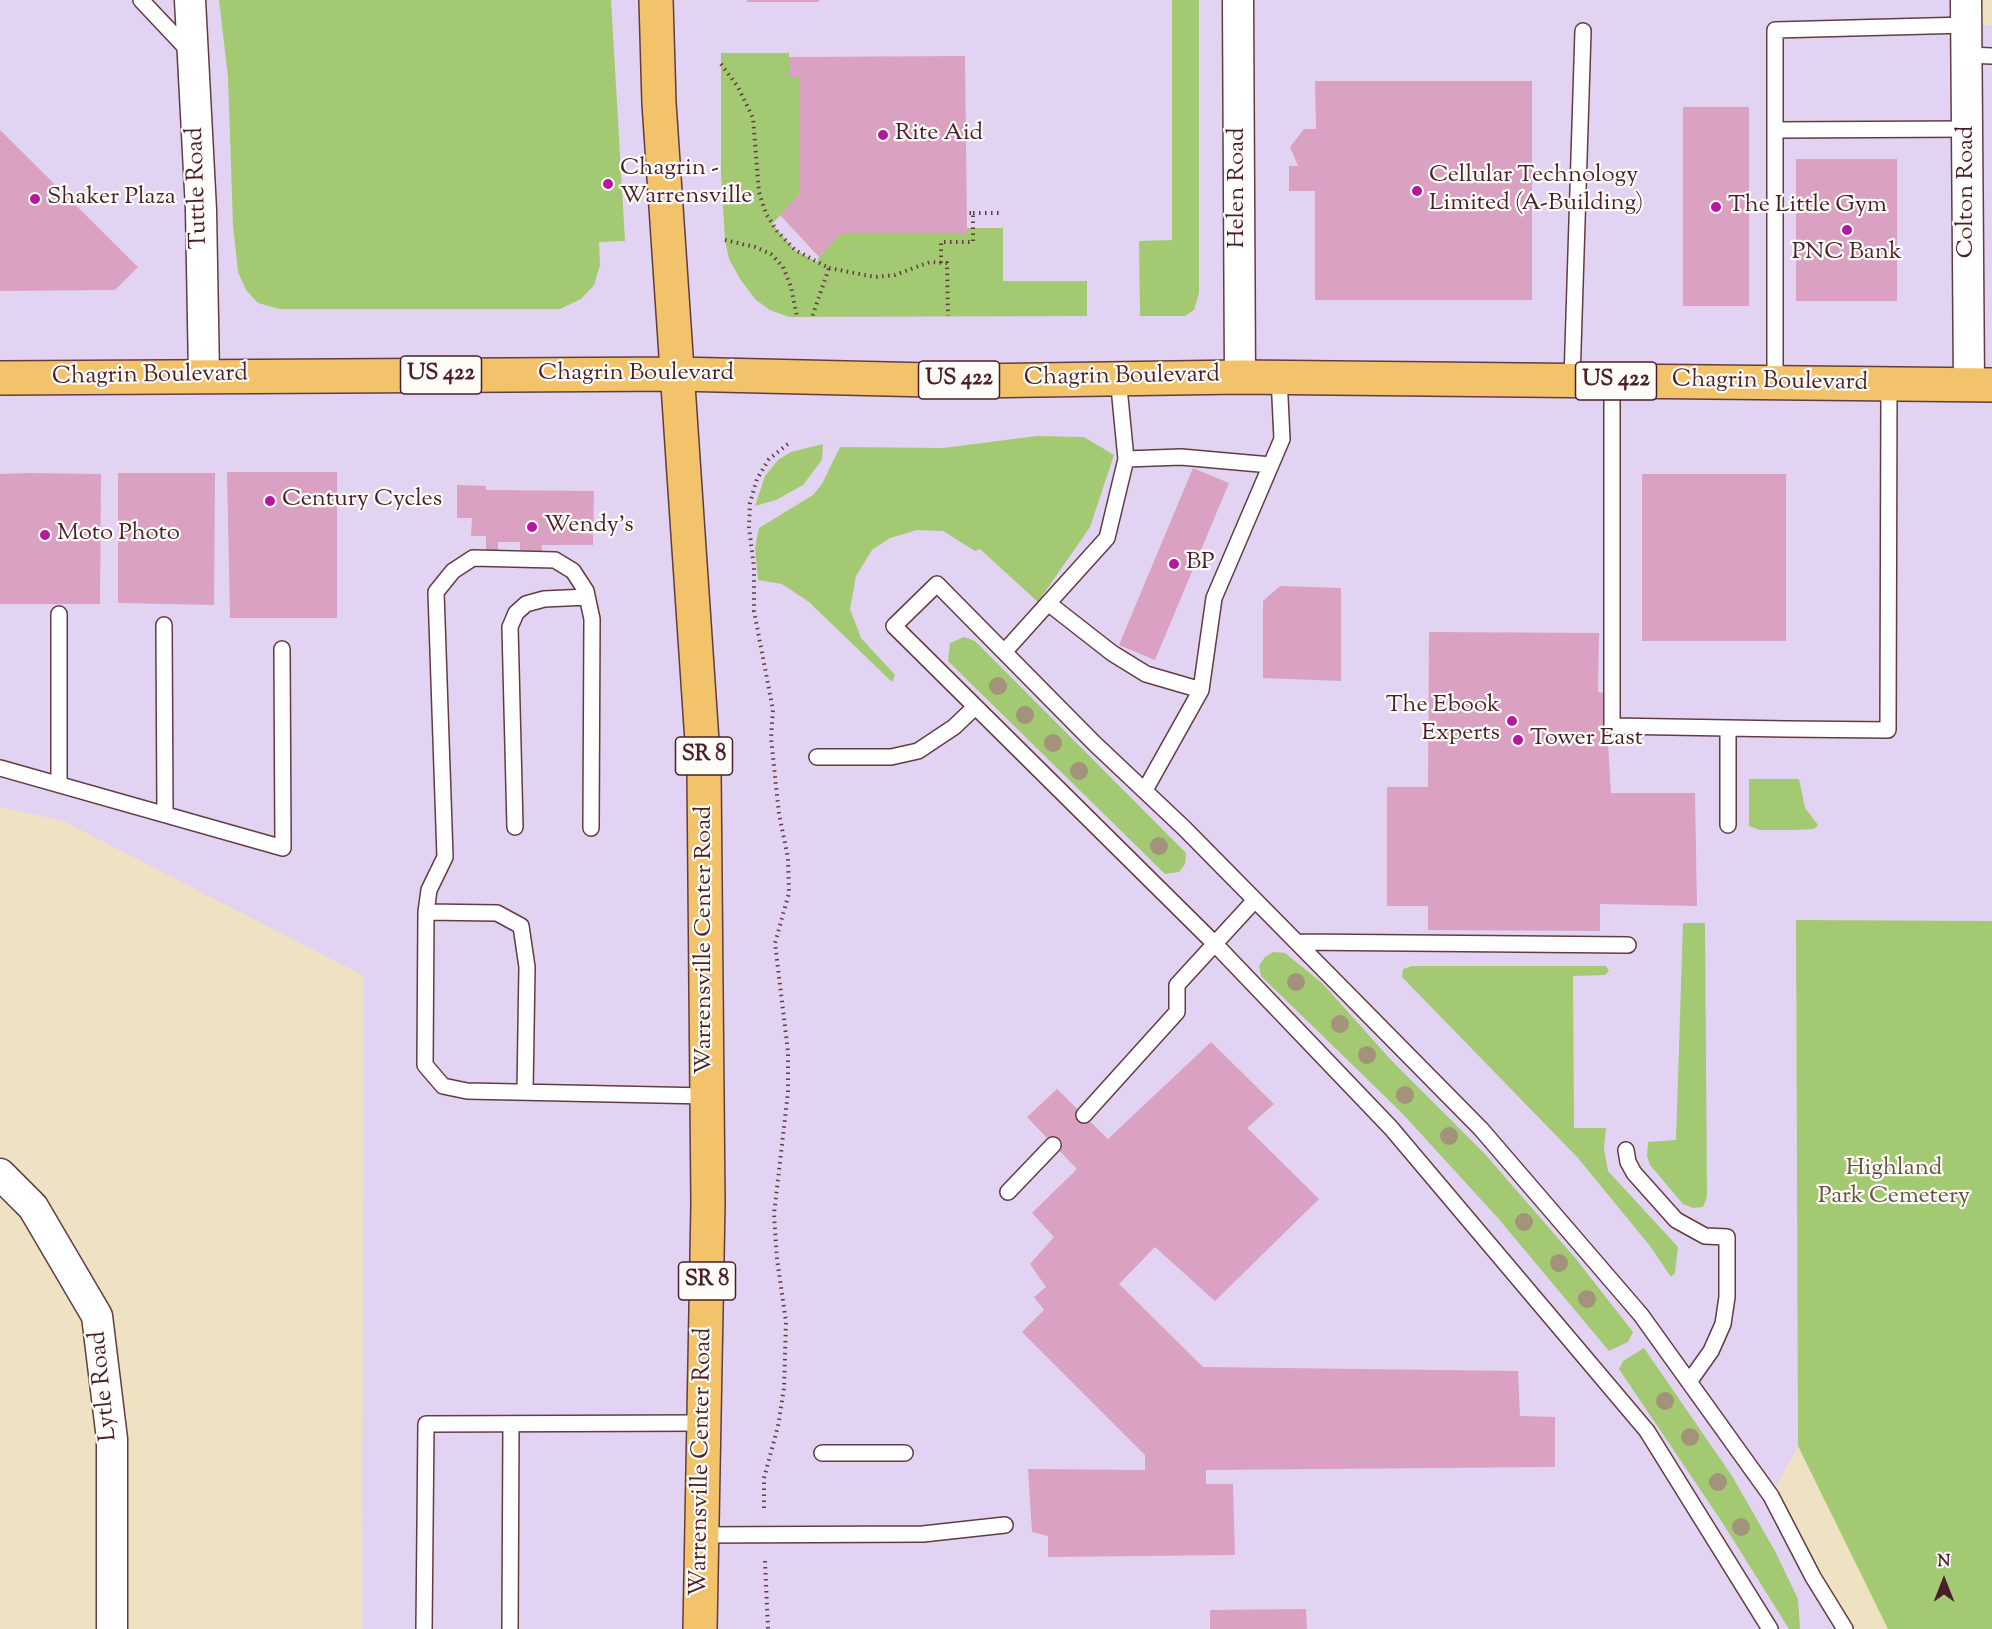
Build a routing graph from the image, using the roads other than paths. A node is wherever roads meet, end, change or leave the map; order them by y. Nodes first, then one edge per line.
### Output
1 (141, 0) edge
2 (190, 0) edge
3 (656, 0) edge
4 (1238, 0) edge
5 (1967, 12) edge
6 (1583, 31) dead end
7 (194, 56) junction
8 (1979, 56) edge
9 (1967, 129) junction
10 (1775, 130) junction
11 (677, 374) junction
12 (204, 376) junction
13 (1118, 377) junction
14 (1240, 377) junction
15 (1279, 377) junction
16 (0, 378) edge
17 (1572, 380) junction
18 (1612, 381) junction
19 (1775, 382) junction
20 (1890, 384) junction
21 (1981, 385) edge
22 (1126, 459) junction
23 (1270, 465) junction
24 (587, 597) junction
25 (1048, 603) junction
26 (59, 614) dead end
27 (164, 625) dead end
28 (282, 649) dead end
29 (1005, 651) junction
30 (1201, 690) junction
31 (974, 708) junction
32 (1728, 728) junction
33 (817, 757) dead end
34 (0, 768) edge
35 (59, 783) junction
36 (1145, 790) junction
37 (165, 814) junction
38 (1728, 825) dead end
39 (515, 827) dead end
40 (591, 828) dead end
41 (1255, 900) junction
42 (426, 912) junction
43 (1298, 942) junction
44 (1215, 944) junction
45 (1628, 945) dead end
46 (525, 1091) junction
47 (707, 1096) junction
48 (1084, 1115) dead end
49 (1053, 1145) dead end
50 (1626, 1150) dead end
51 (0, 1174) edge
52 (1008, 1192) dead end
53 (1689, 1382) junction
54 (703, 1423) junction
55 (511, 1424) junction
56 (822, 1453) dead end
57 (905, 1453) dead end
58 (1005, 1525) dead end
59 (701, 1535) junction
60 (112, 1629) edge
61 (424, 1629) edge
62 (510, 1629) edge
63 (700, 1629) edge
64 (1770, 1629) edge
65 (1845, 1629) edge

1 - 7 lane
2 - 7 street, Tuttle Road
3 - 11 main road, Warrensville Center Road
4 - 14 street, Helen Road
5 - 8 street, Colton Road
5 - 10 lane
6 - 17 lane
7 - 12 street, Tuttle Road
8 - 9 street, Colton Road
9 - 10 lane
9 - 21 street, Colton Road
10 - 19 lane
11 - 12 main road, Chagrin Boulevard / US 422
11 - 13 main road, Chagrin Boulevard / US 422
11 - 47 main road, Warrensville Center Road / SR 8
12 - 16 main road, Chagrin Boulevard / US 422
13 - 14 main road, Chagrin Boulevard / US 422
13 - 22 lane
14 - 15 main road, Chagrin Boulevard / US 422
15 - 17 main road, Chagrin Boulevard / US 422
15 - 23 lane
17 - 18 main road, Chagrin Boulevard / US 422
18 - 19 main road, Chagrin Boulevard / US 422
18 - 32 lane
19 - 20 main road, Chagrin Boulevard / US 422
20 - 21 main road, Chagrin Boulevard / US 422
20 - 32 lane
22 - 23 lane
22 - 25 lane
23 - 30 lane
24 - 39 lane
24 - 40 lane
24 - 42 lane
25 - 29 lane
25 - 30 lane
26 - 35 lane
27 - 37 lane
28 - 37 lane
29 - 31 lane
29 - 36 lane
30 - 36 lane
31 - 33 lane
31 - 44 lane
32 - 38 lane
34 - 35 lane
35 - 37 lane
36 - 41 lane
41 - 43 lane
41 - 44 lane
42 - 46 lane
42 - 46 lane
43 - 45 lane
43 - 53 lane
44 - 48 lane
44 - 64 lane
46 - 47 lane
47 - 54 main road, Warrensville Center Road / SR 8
49 - 52 lane
50 - 53 lane
51 - 60 street, Lytle Road
53 - 65 lane
54 - 55 lane
54 - 59 main road, Warrensville Center Road / SR 8
55 - 61 lane
55 - 62 lane
56 - 57 lane
58 - 59 lane
59 - 63 main road, Warrensville Center Road / SR 8

